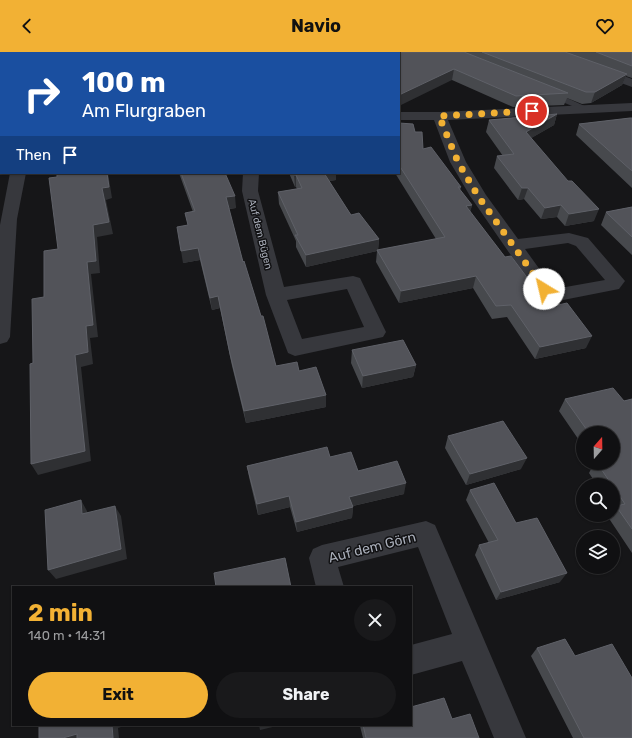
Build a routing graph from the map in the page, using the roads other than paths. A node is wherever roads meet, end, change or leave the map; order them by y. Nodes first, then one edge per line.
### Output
1 (549, 52) edge
2 (632, 83) edge
3 (542, 91) edge
4 (632, 107) edge
5 (614, 108) junction
6 (587, 109) junction
7 (400, 116) edge
8 (439, 116) junction
9 (628, 121) edge
10 (18, 174) edge
11 (250, 174) edge
12 (513, 245) junction
13 (276, 295) junction
14 (0, 337) edge
15 (330, 586) edge
16 (470, 644) junction
17 (412, 660) edge
18 (510, 738) edge

1 - 2 street
3 - 6 lane
4 - 5 street
5 - 6 street
5 - 9 street
6 - 8 street
7 - 8 street
8 - 12 street
10 - 14 street
11 - 13 street, Auf dem Bügen
12 - 12 street
13 - 13 street, Auf dem Bügen
15 - 16 street, Auf dem Görn
16 - 17 street
16 - 18 street, Auf dem Görn

